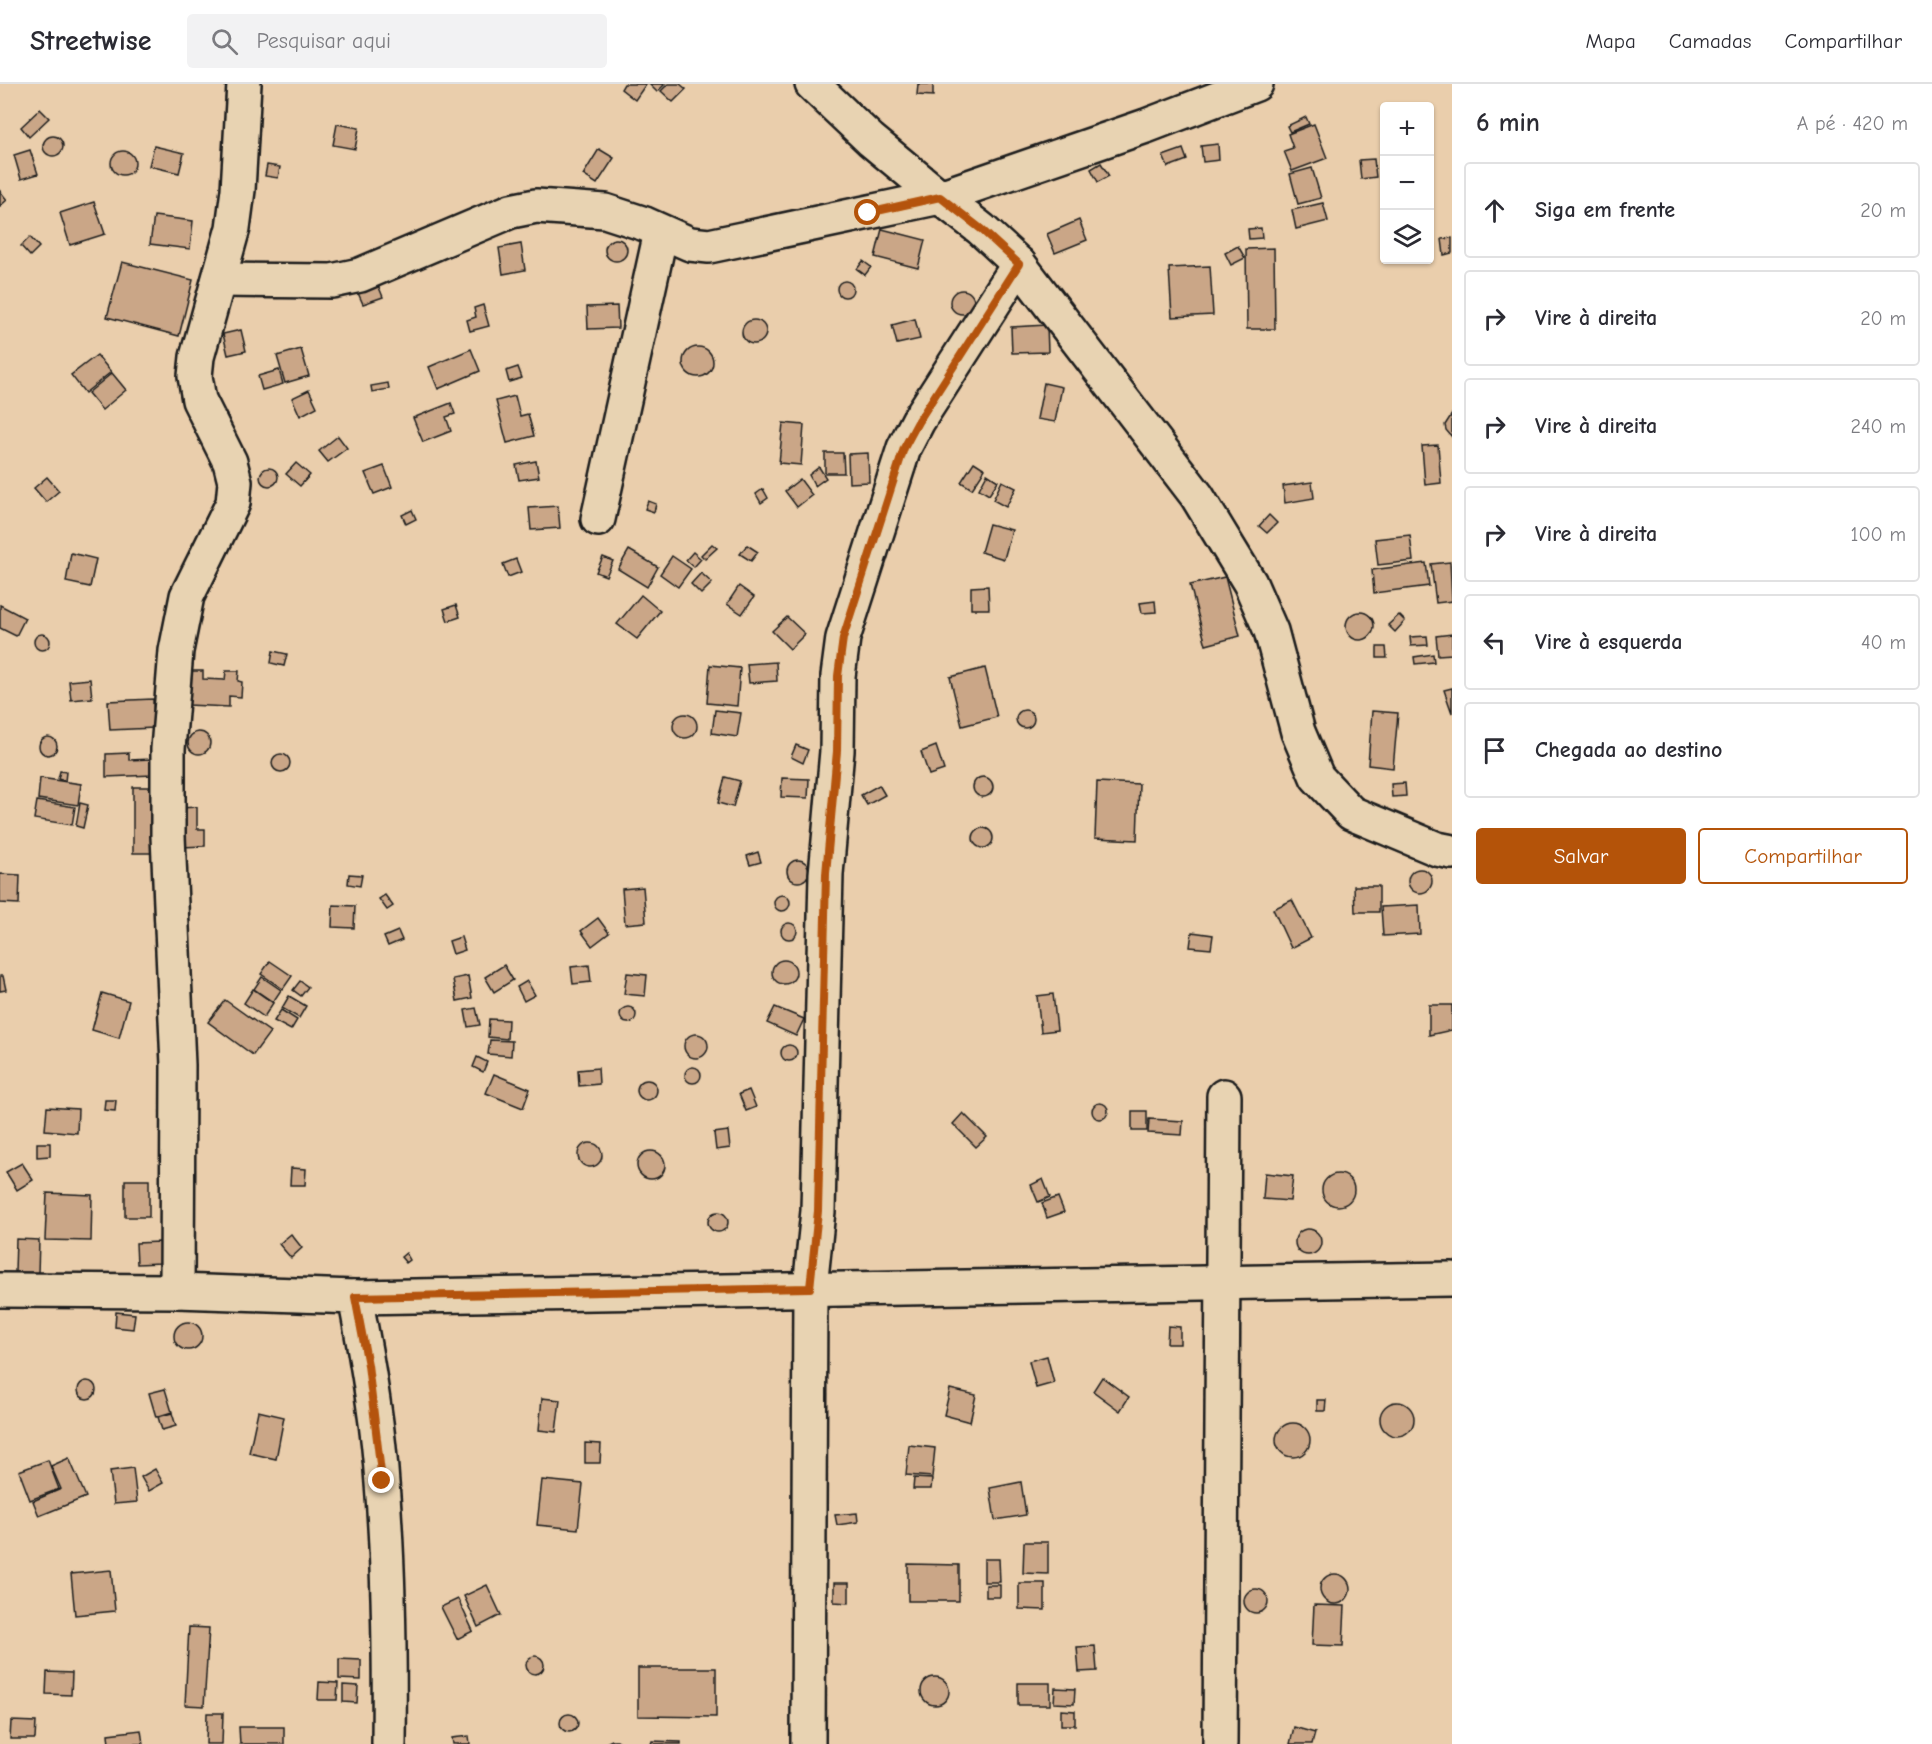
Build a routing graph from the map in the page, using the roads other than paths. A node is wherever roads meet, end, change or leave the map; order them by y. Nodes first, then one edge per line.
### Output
1 (243, 84) edge
2 (812, 84) edge
3 (1256, 84) edge
4 (1223, 90) edge
5 (940, 197) junction
6 (662, 232) junction
7 (1019, 264) junction
8 (219, 280) junction
9 (598, 519) dead end
10 (1452, 852) edge
11 (1224, 1096) dead end
12 (1452, 1279) edge
13 (1222, 1282) junction
14 (810, 1288) junction
15 (0, 1290) edge
16 (177, 1292) junction
17 (355, 1297) junction
18 (389, 1744) edge
19 (808, 1744) edge
20 (1220, 1744) edge

1 - 8 street
2 - 5 street
3 - 4 street
4 - 5 street
5 - 6 street
5 - 7 street
6 - 8 street
6 - 9 street
7 - 10 street
7 - 14 street
8 - 16 street
11 - 13 street
12 - 13 street
13 - 14 street
13 - 20 street
14 - 17 street
14 - 19 street
15 - 16 street
16 - 17 street
17 - 18 street

